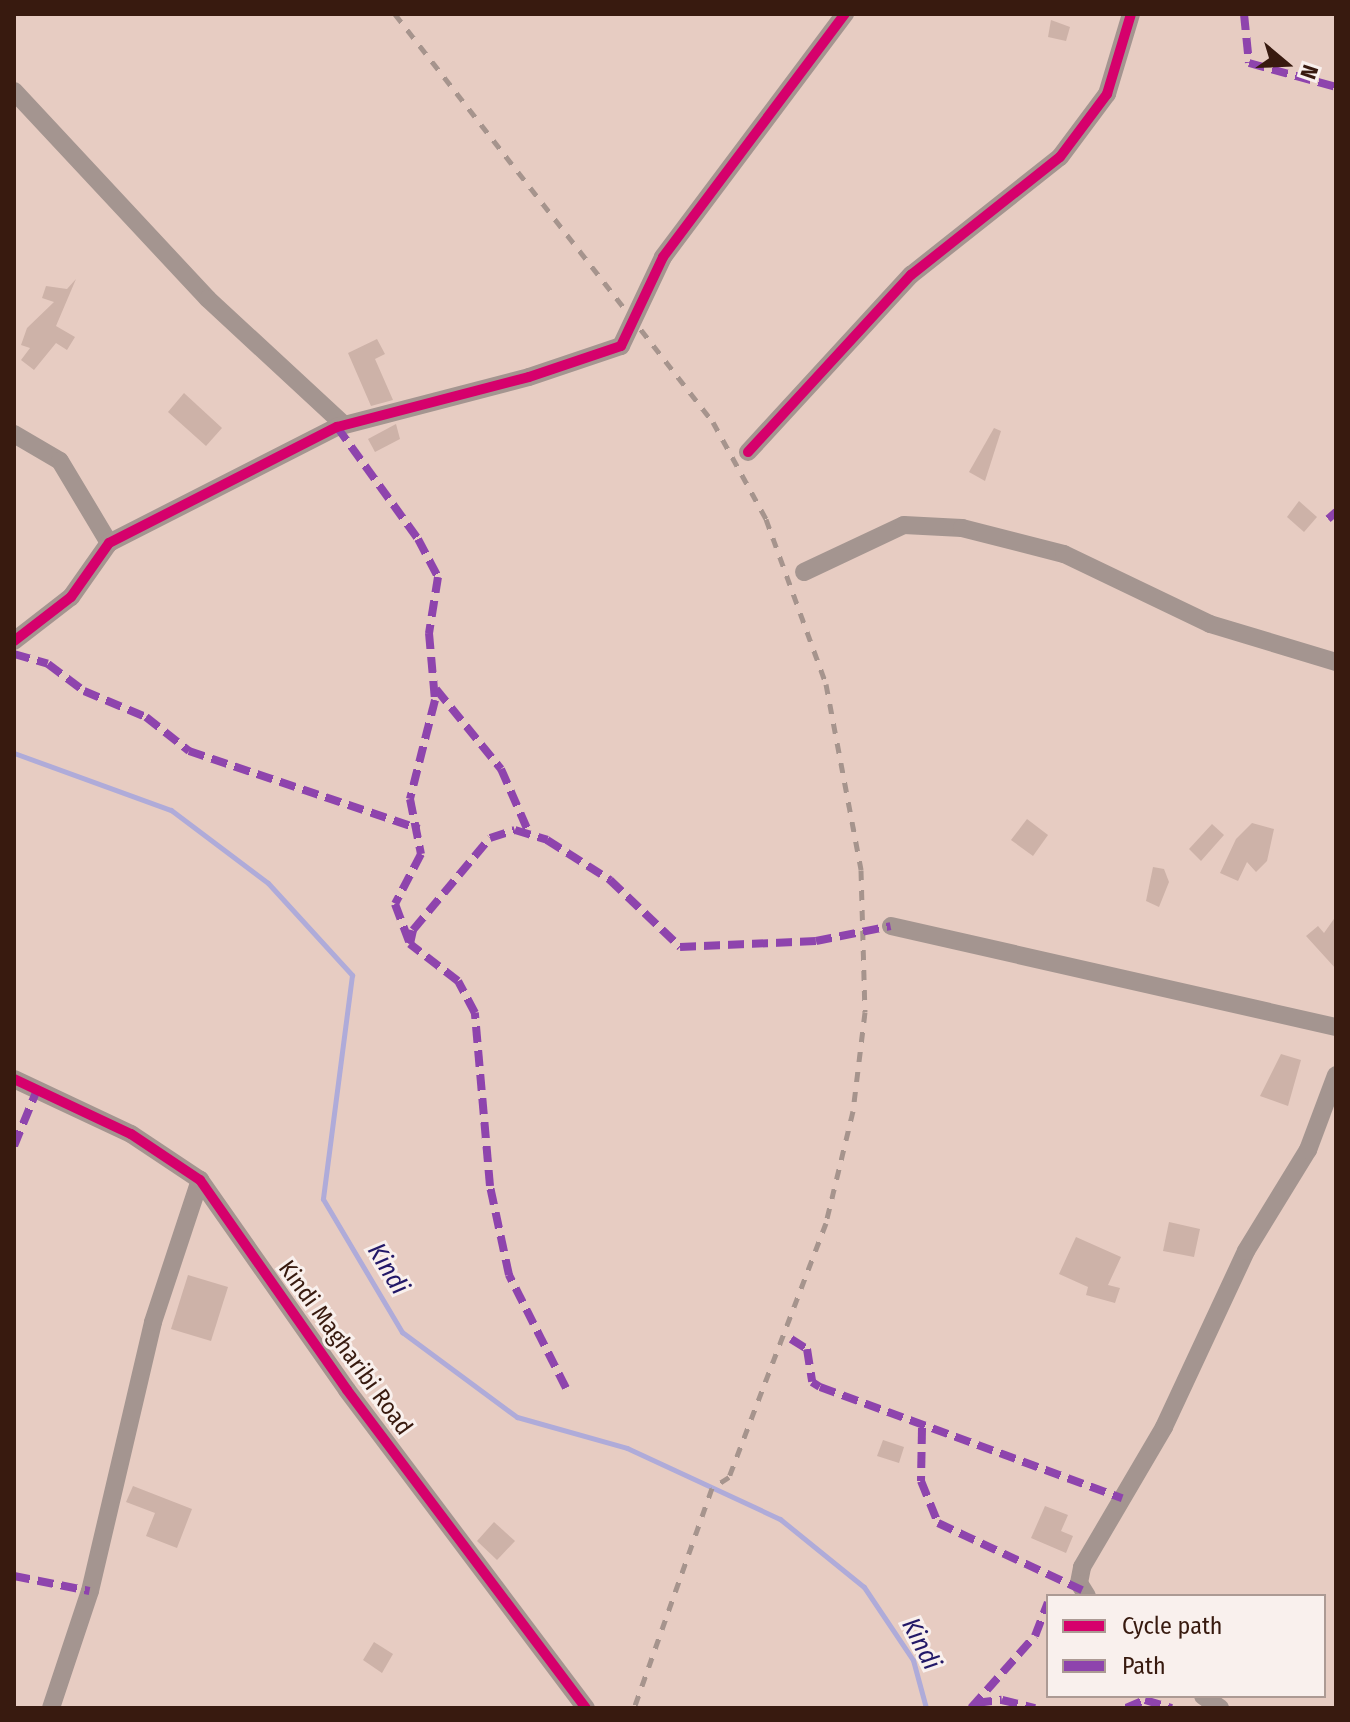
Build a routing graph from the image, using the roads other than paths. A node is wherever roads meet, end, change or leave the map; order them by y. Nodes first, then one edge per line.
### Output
1 (845, 14) edge
2 (1131, 14) edge
3 (14, 91) edge
4 (344, 425) junction
5 (14, 434) edge
6 (748, 452) dead end
7 (109, 543) junction
8 (804, 572) dead end
9 (14, 641) edge
10 (1336, 662) edge
11 (891, 926) dead end
12 (1336, 1027) edge
13 (1336, 1075) edge
14 (14, 1079) edge
15 (200, 1180) junction
16 (1086, 1594) edge
17 (589, 1705) edge
18 (51, 1708) edge

1 - 4 street
2 - 6 street
3 - 4 street
4 - 7 street
5 - 7 street
7 - 9 street
8 - 10 street
11 - 12 street
13 - 16 street
14 - 15 street, Kindi Magharibi Road
15 - 17 street, Kindi Magharibi Road
15 - 18 street

